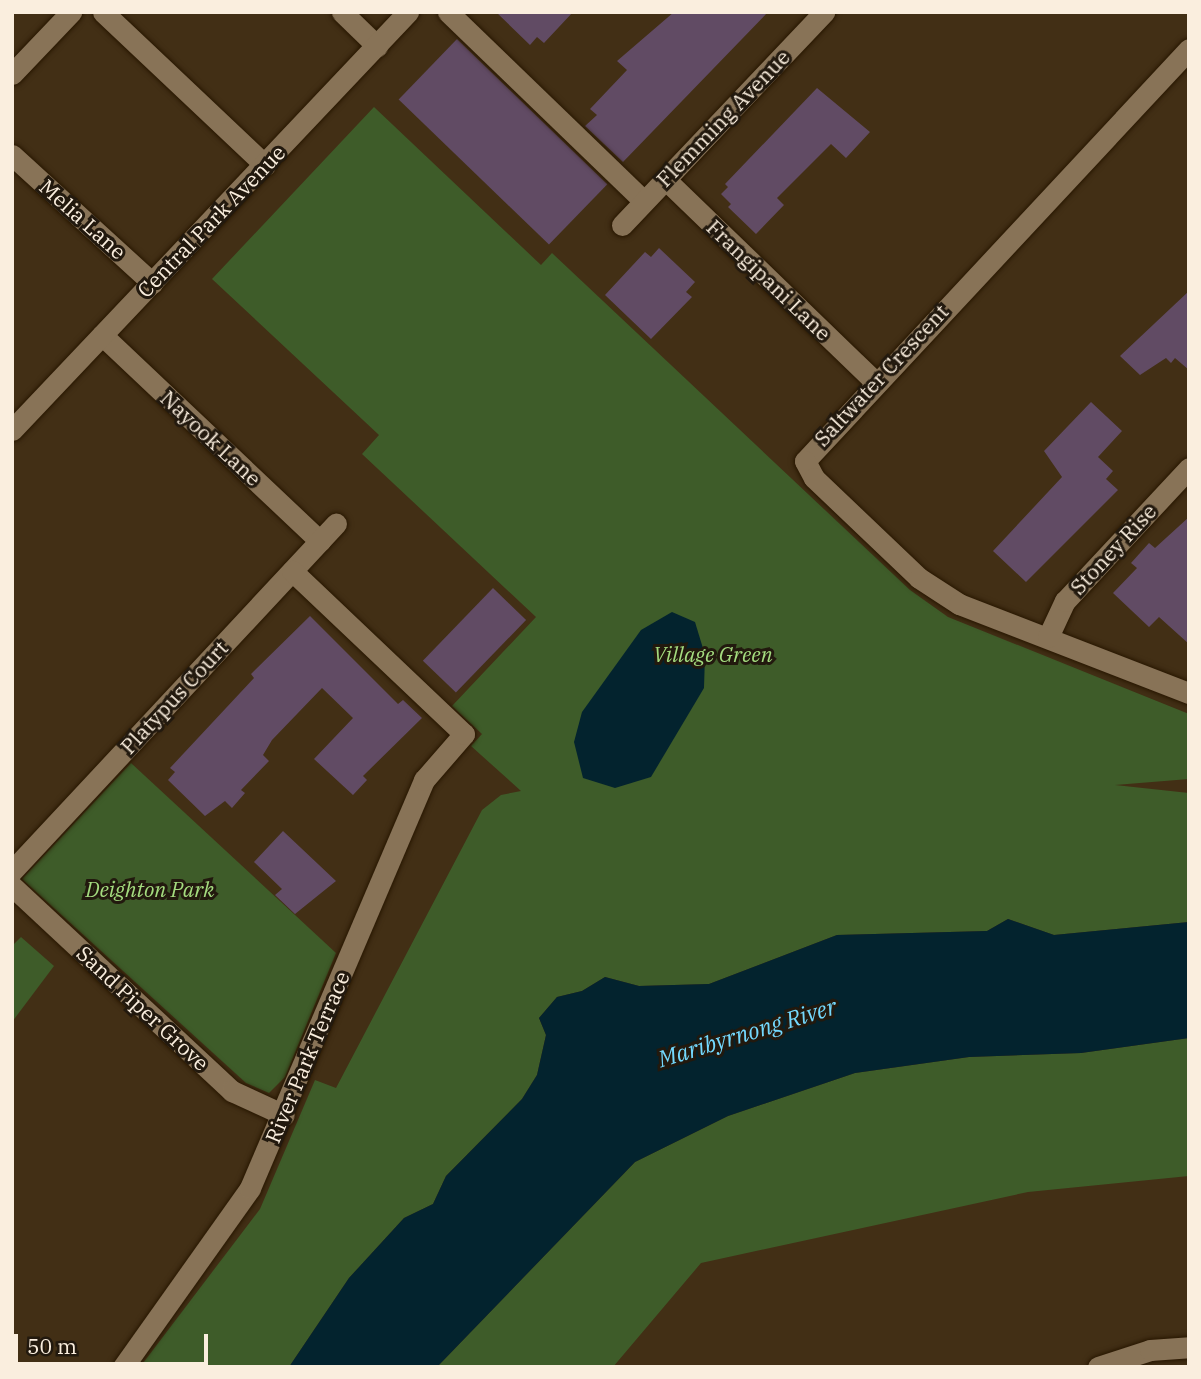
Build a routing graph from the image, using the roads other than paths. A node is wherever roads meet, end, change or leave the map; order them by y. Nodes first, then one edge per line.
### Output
1 (71, 12) edge
2 (103, 12) edge
3 (342, 12) edge
4 (408, 12) edge
5 (448, 12) edge
6 (824, 12) edge
7 (377, 46) junction
8 (1189, 48) edge
9 (12, 74) edge
10 (12, 155) edge
11 (265, 164) junction
12 (665, 179) junction
13 (644, 201) junction
14 (622, 225) dead end
15 (152, 283) junction
16 (102, 335) junction
17 (874, 381) junction
18 (12, 430) edge
19 (1189, 468) edge
20 (336, 524) dead end
21 (320, 541) junction
22 (292, 571) junction
23 (1048, 636) junction
24 (1189, 693) edge
25 (12, 871) edge
26 (12, 886) edge
27 (284, 1115) junction
28 (1189, 1347) edge
29 (123, 1367) edge
30 (1098, 1367) edge

1 - 9 street
2 - 11 street
3 - 7 street
4 - 7 street, Central Park Avenue
5 - 13 street
6 - 12 street, Flemming Avenue
7 - 11 street, Central Park Avenue
8 - 17 street, Saltwater Crescent
10 - 15 street, Melia Lane
11 - 15 street, Central Park Avenue
12 - 13 street, Flemming Avenue
12 - 17 street, Frangipani Lane
13 - 14 street, Flemming Avenue
15 - 16 street, Central Park Avenue
16 - 18 street, Central Park Avenue
16 - 21 street, Nayook Lane
17 - 23 street, Saltwater Crescent
19 - 23 street, Stoney Rise
20 - 21 street, Platypus Court
21 - 22 street, Platypus Court
22 - 25 street, Platypus Court
22 - 27 street, River Park Terrace
23 - 24 street, Saltwater Crescent
26 - 27 street, Sand Piper Grove
27 - 29 street, River Park Terrace
28 - 30 street

